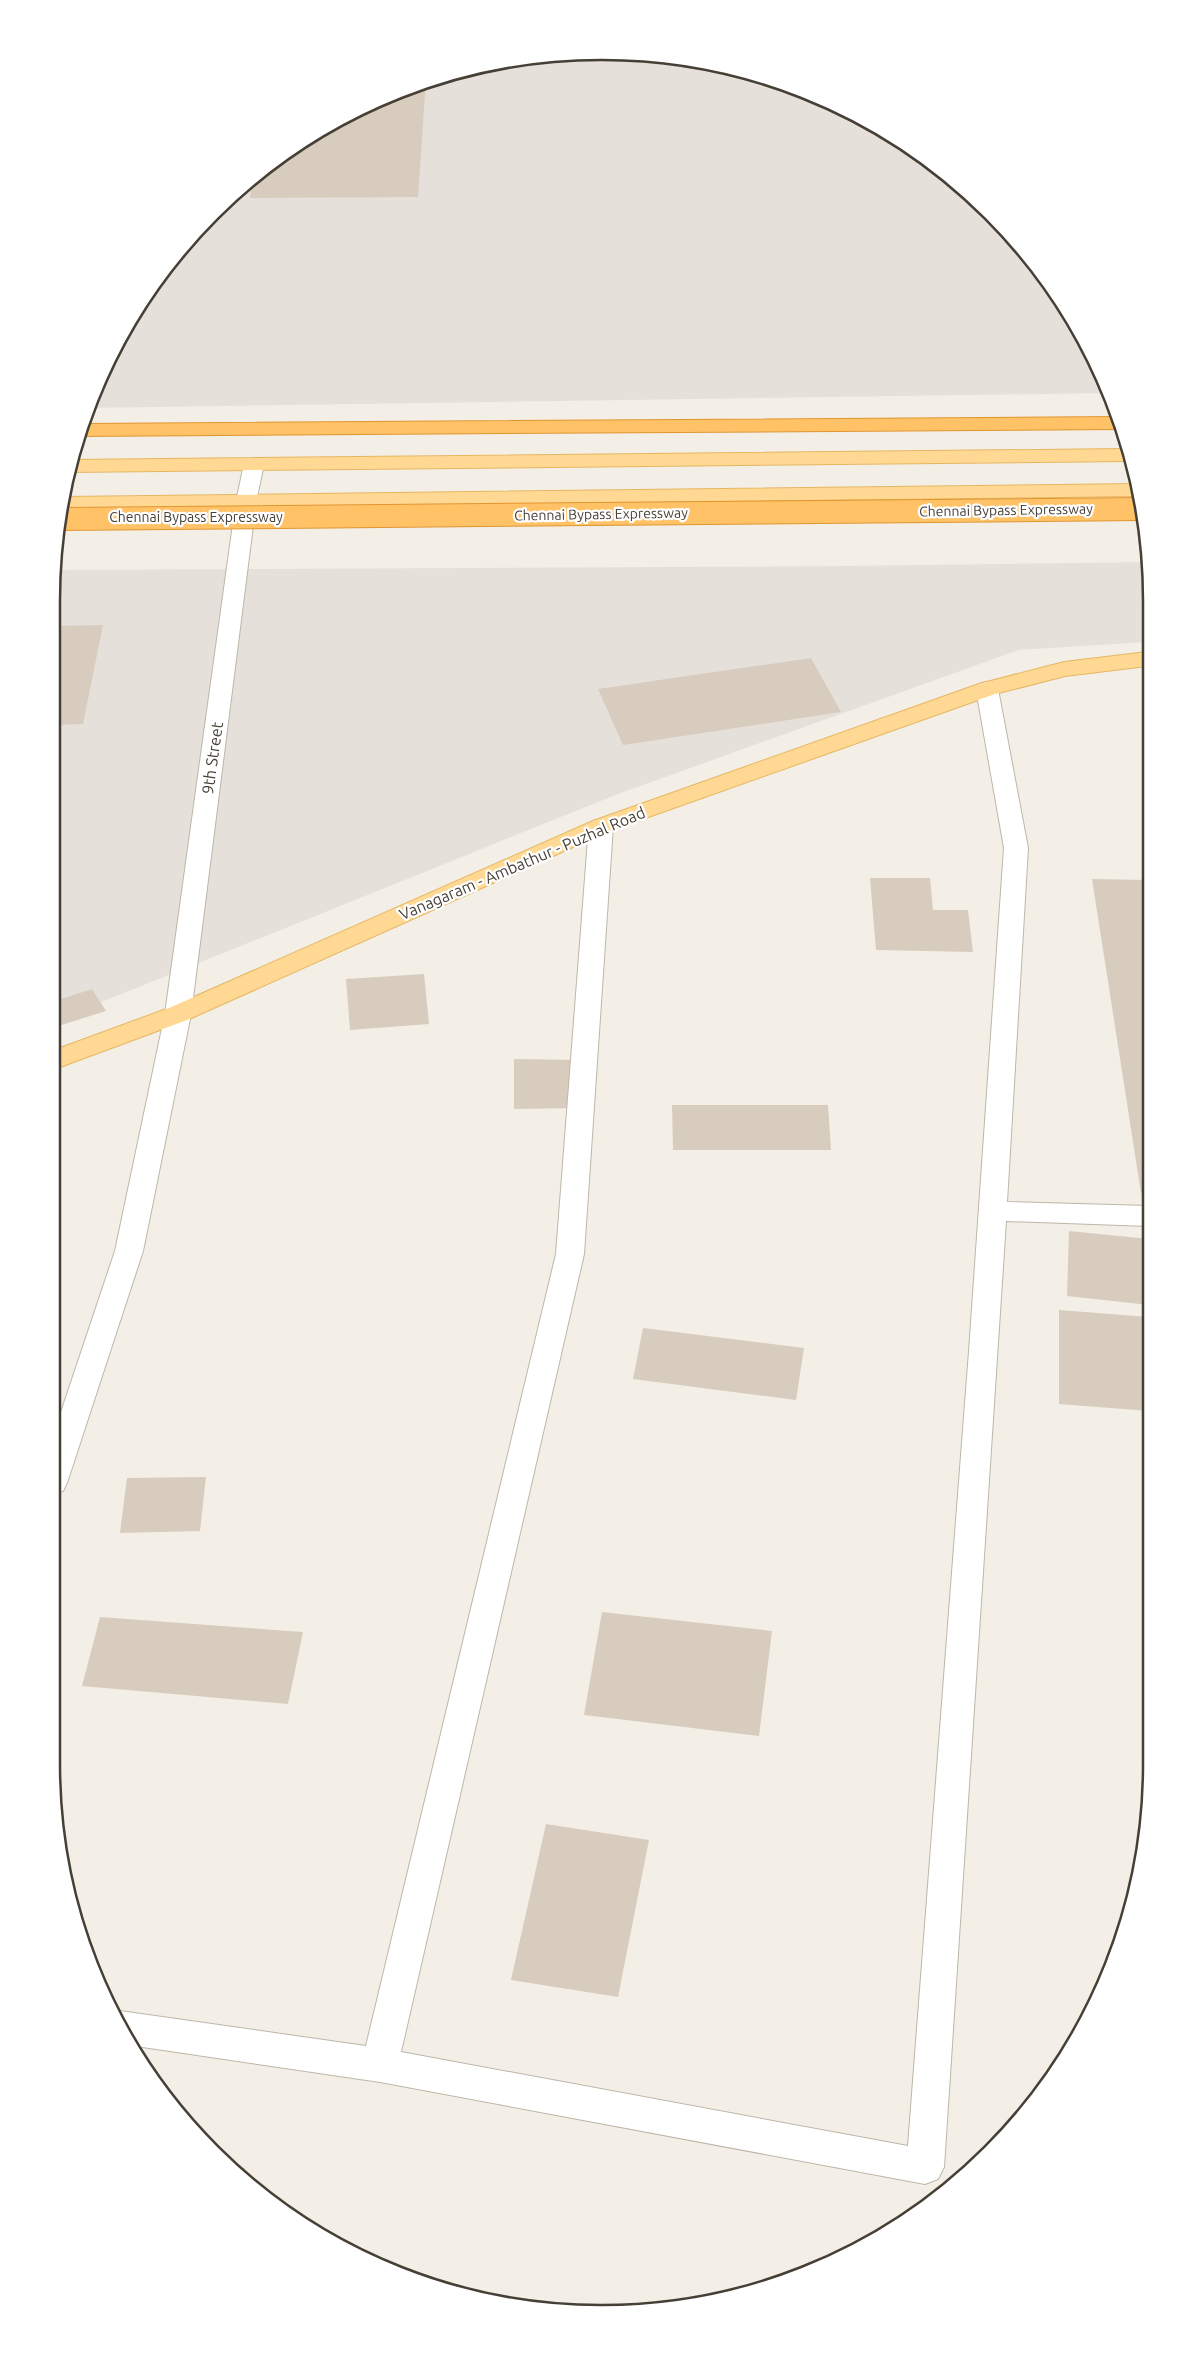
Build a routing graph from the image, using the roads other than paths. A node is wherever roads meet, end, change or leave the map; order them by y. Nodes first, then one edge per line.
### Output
1 (1113, 423) edge
2 (88, 430) edge
3 (1123, 455) edge
4 (254, 464) junction
5 (77, 466) edge
6 (1132, 490) edge
7 (246, 502) junction
8 (69, 503) edge
9 (1135, 509) edge
10 (67, 518) edge
11 (1143, 659) edge
12 (987, 689) junction
13 (601, 826) junction
14 (178, 1014) junction
15 (60, 1058) edge
16 (993, 1211) junction
17 (1143, 1216) edge
18 (60, 1460) edge
19 (130, 2028) edge
20 (380, 2065) junction

1 - 2 highway
3 - 4 main road
4 - 5 main road
4 - 7 street, 9th Street
6 - 7 main road
7 - 8 main road
7 - 14 street, 9th Street
9 - 10 highway, Chennai Bypass Expressway, bridge
11 - 12 main road, Vanagaram - Ambathur - Puzhal Road
12 - 13 main road, Vanagaram - Ambathur - Puzhal Road
12 - 16 street
13 - 14 main road, Vanagaram - Ambathur - Puzhal Road
13 - 20 street
14 - 15 main road, Vanagaram - Ambathur - Puzhal Road
14 - 18 street, 9th Street
16 - 17 street
16 - 20 street
19 - 20 street

